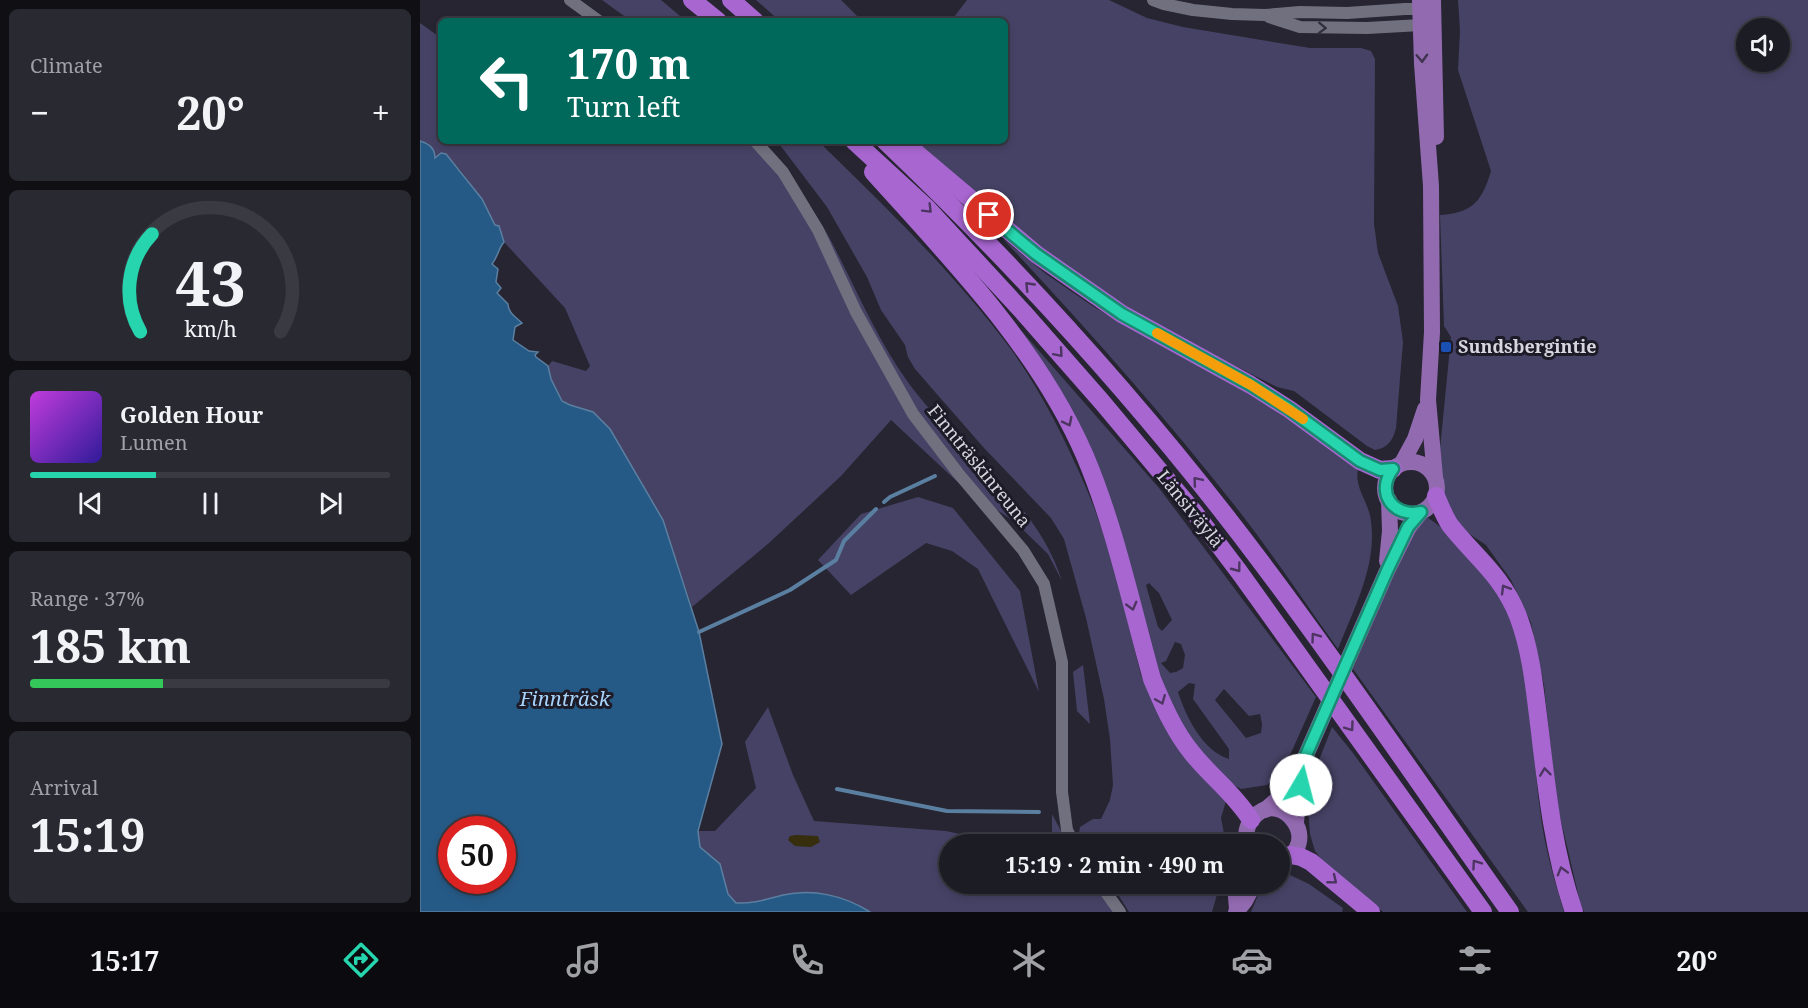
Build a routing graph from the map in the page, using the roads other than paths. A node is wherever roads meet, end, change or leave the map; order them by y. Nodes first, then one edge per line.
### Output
1 (570, 0) edge
2 (692, 0) edge
3 (731, 0) edge
4 (1153, 0) edge
5 (1426, 11) edge
6 (595, 18) edge
7 (714, 18) edge
8 (752, 18) edge
9 (758, 144) edge
10 (847, 144) edge
11 (857, 144) edge
12 (888, 144) edge
13 (906, 144) edge
14 (1428, 400) junction
15 (1398, 466) junction
16 (1435, 477) junction
17 (1436, 496) junction
18 (1389, 500) junction
19 (1421, 512) junction
20 (1387, 571) junction
21 (1303, 762) junction
22 (1258, 815) junction
23 (1296, 822) junction
24 (1070, 834) edge
25 (1246, 834) edge
26 (1290, 853) edge
27 (1290, 858) edge
28 (1107, 894) edge
29 (1237, 894) edge
30 (1249, 894) edge
31 (1237, 911) edge
32 (1120, 912) edge
33 (1371, 912) edge
34 (1483, 912) edge
35 (1510, 912) edge
36 (1574, 912) edge

1 - 6 street
2 - 7 highway
3 - 8 highway
4 - 5 street
5 - 14 main road
9 - 24 street, Finnträskinreuna
10 -> 22 highway
11 -> 34 highway, Länsiväylä
35 -> 12 highway, Länsiväylä
13 - 15 highway
14 - 15 main road
14 - 16 main road
15 - 16 main road
15 - 18 main road
16 - 17 main road
17 - 19 main road
36 -> 17 highway
18 - 19 main road
18 - 20 main road
19 - 20 main road
20 - 21 main road
21 - 22 main road
21 - 23 main road
22 - 23 main road
22 - 25 main road
23 - 26 main road
27 -> 33 highway
28 - 32 street
29 - 31 main road
30 - 31 main road

